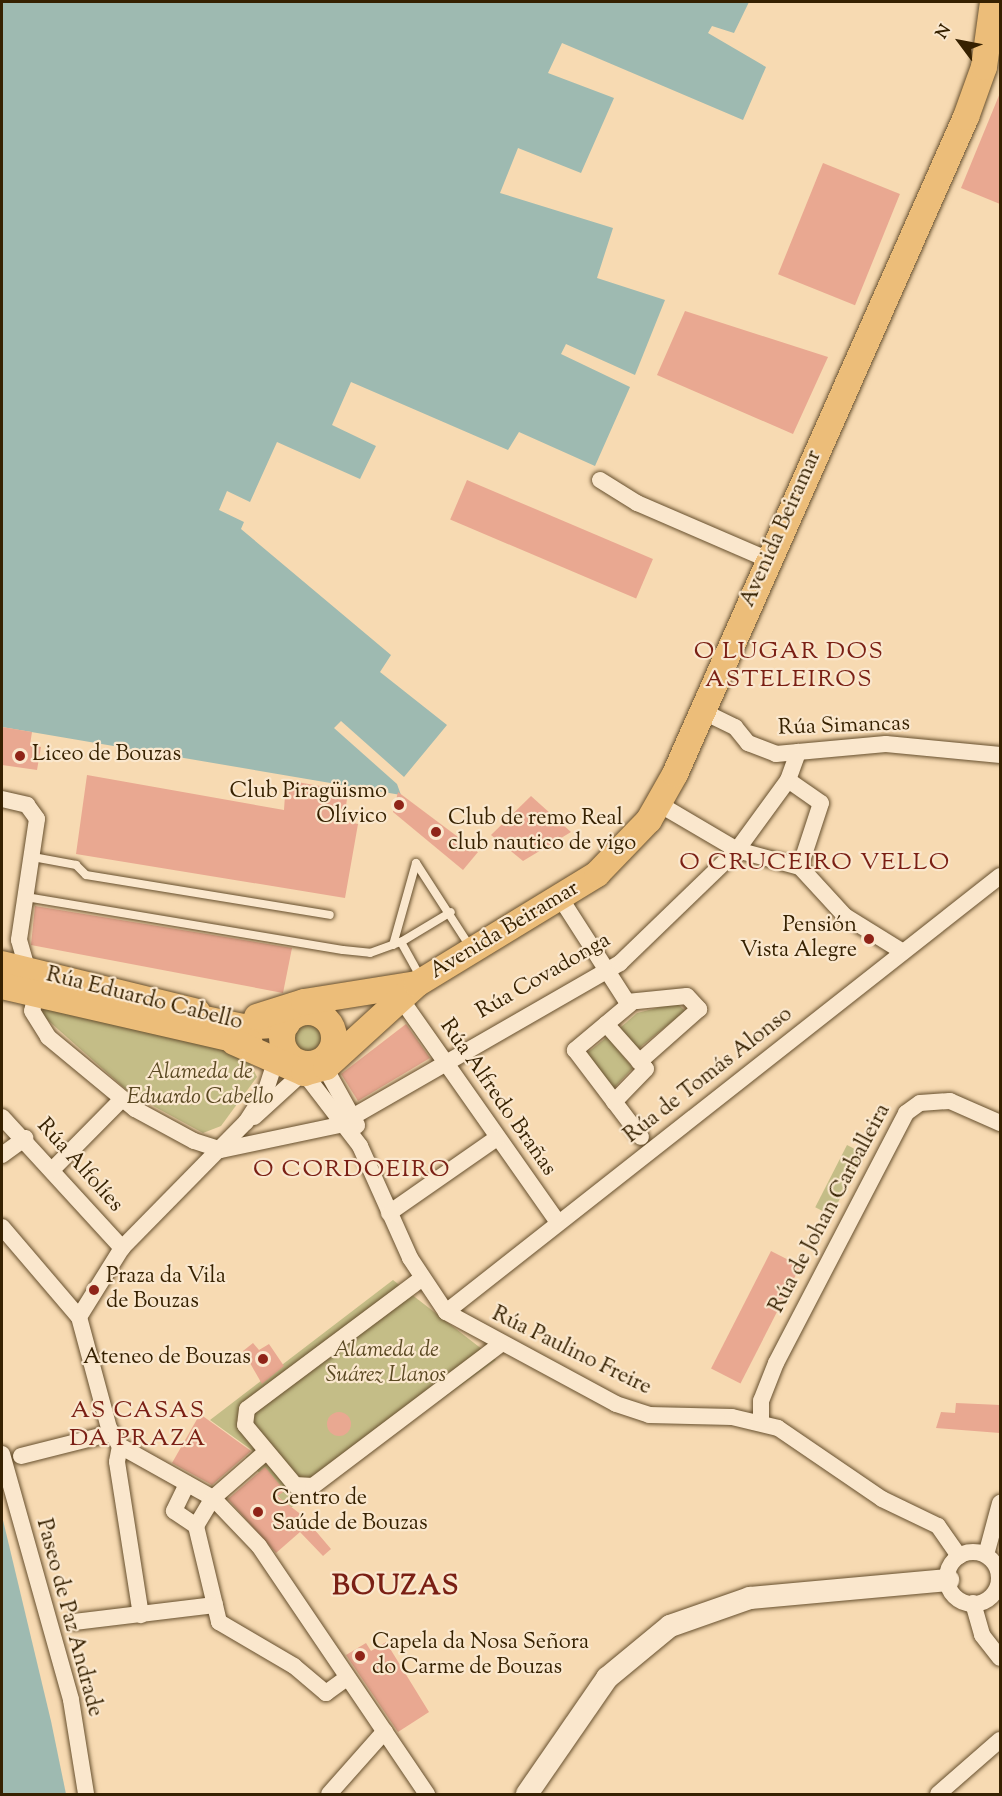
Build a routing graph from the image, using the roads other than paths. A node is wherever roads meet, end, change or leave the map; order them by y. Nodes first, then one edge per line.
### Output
1 (993, 2) edge
2 (600, 480) dead end
3 (769, 560) junction
4 (702, 711) junction
5 (798, 752) junction
6 (1000, 755) edge
7 (788, 780) junction
8 (2, 799) edge
9 (659, 804) junction
10 (737, 850) junction
11 (33, 857) junction
12 (800, 867) junction
13 (1000, 876) edge
14 (26, 897) junction
15 (561, 899) junction
16 (451, 912) junction
17 (330, 915) dead end
18 (397, 944) junction
19 (473, 952) junction
20 (903, 952) junction
21 (2, 964) edge
22 (605, 969) junction
23 (32, 983) junction
24 (2, 986) edge
25 (405, 989) junction
26 (630, 1004) junction
27 (197, 1012) junction
28 (314, 1012) junction
29 (606, 1024) junction
30 (302, 1054) junction
31 (446, 1061) junction
32 (639, 1062) junction
33 (122, 1099) junction
34 (614, 1101) junction
35 (2, 1117) edge
36 (349, 1120) junction
37 (246, 1122) junction
38 (1000, 1123) edge
39 (641, 1137) dead end
40 (25, 1138) junction
41 (497, 1138) junction
42 (221, 1150) junction
43 (2, 1155) edge
44 (52, 1170) junction
45 (389, 1213) junction
46 (558, 1222) junction
47 (2, 1227) edge
48 (122, 1248) junction
49 (421, 1279) junction
50 (446, 1312) junction
51 (79, 1317) junction
52 (501, 1344) junction
53 (761, 1422) junction
54 (116, 1440) junction
55 (266, 1452) junction
56 (2, 1454) edge
57 (21, 1456) dead end
58 (187, 1484) junction
59 (213, 1498) junction
60 (1000, 1503) edge
61 (196, 1526) junction
62 (959, 1556) junction
63 (994, 1560) edge
64 (948, 1580) junction
65 (973, 1603) junction
66 (215, 1605) junction
67 (141, 1615) junction
68 (74, 1622) dead end
69 (1000, 1658) edge
70 (347, 1678) junction
71 (383, 1728) junction
72 (1000, 1740) edge
73 (86, 1794) edge
74 (329, 1794) edge
75 (427, 1794) edge
76 (527, 1794) edge
77 (938, 1794) edge

1 - 3 main road, Avenida Beiramar
2 - 3 street
3 - 4 main road, Avenida Beiramar
4 - 5 street, Rúa Simancas
4 - 9 main road, Avenida Beiramar
5 - 6 street, Rúa Simancas
5 - 7 street, Rúa Covadonga
7 - 10 street, Rúa Covadonga
7 - 12 street
8 - 11 street
9 - 10 street
9 - 15 main road, Avenida Beiramar
10 - 12 street
10 - 22 street, Rúa Covadonga
11 - 14 street
11 - 17 lane
12 - 20 street
13 - 20 street, Rúa de Tomás Alonso
14 - 18 lane
14 - 23 street
15 - 19 main road, Avenida Beiramar
15 - 22 street
16 - 18 lane
16 - 18 lane
16 - 19 lane
18 - 25 lane
19 - 25 main road, Avenida Beiramar
20 - 46 street, Rúa de Tomás Alonso
21 - 23 main road, Rúa Eduardo Cabello
22 - 26 street
22 - 31 street, Rúa Covadonga
23 - 24 main road, Rúa Eduardo Cabello
23 - 27 main road, Rúa Eduardo Cabello
23 - 30 main road, Rúa Eduardo Cabello
23 - 33 street
25 - 27 main road
25 - 28 main road, Avenida Beiramar
25 - 30 main road, Avenida Beiramar
25 - 31 street, Rúa Alfredo Brañas
26 - 29 street
26 - 32 street
27 - 30 main road, Rúa Eduardo Cabello
28 - 30 main road, Avenida Beiramar
28 - 30 main road
29 - 32 street
29 - 34 street
30 - 36 street
30 - 36 street
30 - 37 street
30 - 37 street
31 - 36 street, Rúa Covadonga
31 - 41 street, Rúa Alfredo Brañas
32 - 34 street
33 - 42 street
33 - 44 street
34 - 39 street
35 - 40 street, Rúa Alfolíes
36 - 42 street, Rúa Covadonga
36 - 45 street
37 - 42 street
38 - 53 street, Rúa de Johan Carballeira
40 - 43 street
40 - 44 street, Rúa Alfolíes
41 - 45 street
41 - 46 street, Rúa Alfredo Brañas
42 - 48 street
44 - 48 street, Rúa Alfolíes
45 - 49 street
46 - 50 street, Rúa de Tomás Alonso
47 - 51 street
48 - 51 street
49 - 50 street
49 - 55 street
50 - 52 street, Rúa Paulino Freire
51 - 54 street
52 - 53 street, Rúa Paulino Freire
52 - 55 street
53 - 62 street, Rúa Paulino Freire
54 - 57 street
54 - 58 street
54 - 67 street
55 - 59 street
56 - 73 street, Paseo de Paz Andrade
58 - 59 street
58 - 61 street
59 - 61 street
59 - 70 street
60 - 63 street
61 - 66 street
62 - 63 street
62 - 64 street
63 - 65 street
64 - 65 street
64 - 76 street
65 - 69 street
66 - 67 street
66 - 70 street
67 - 68 street
70 - 71 street
71 - 74 street
71 - 75 street
72 - 77 street

